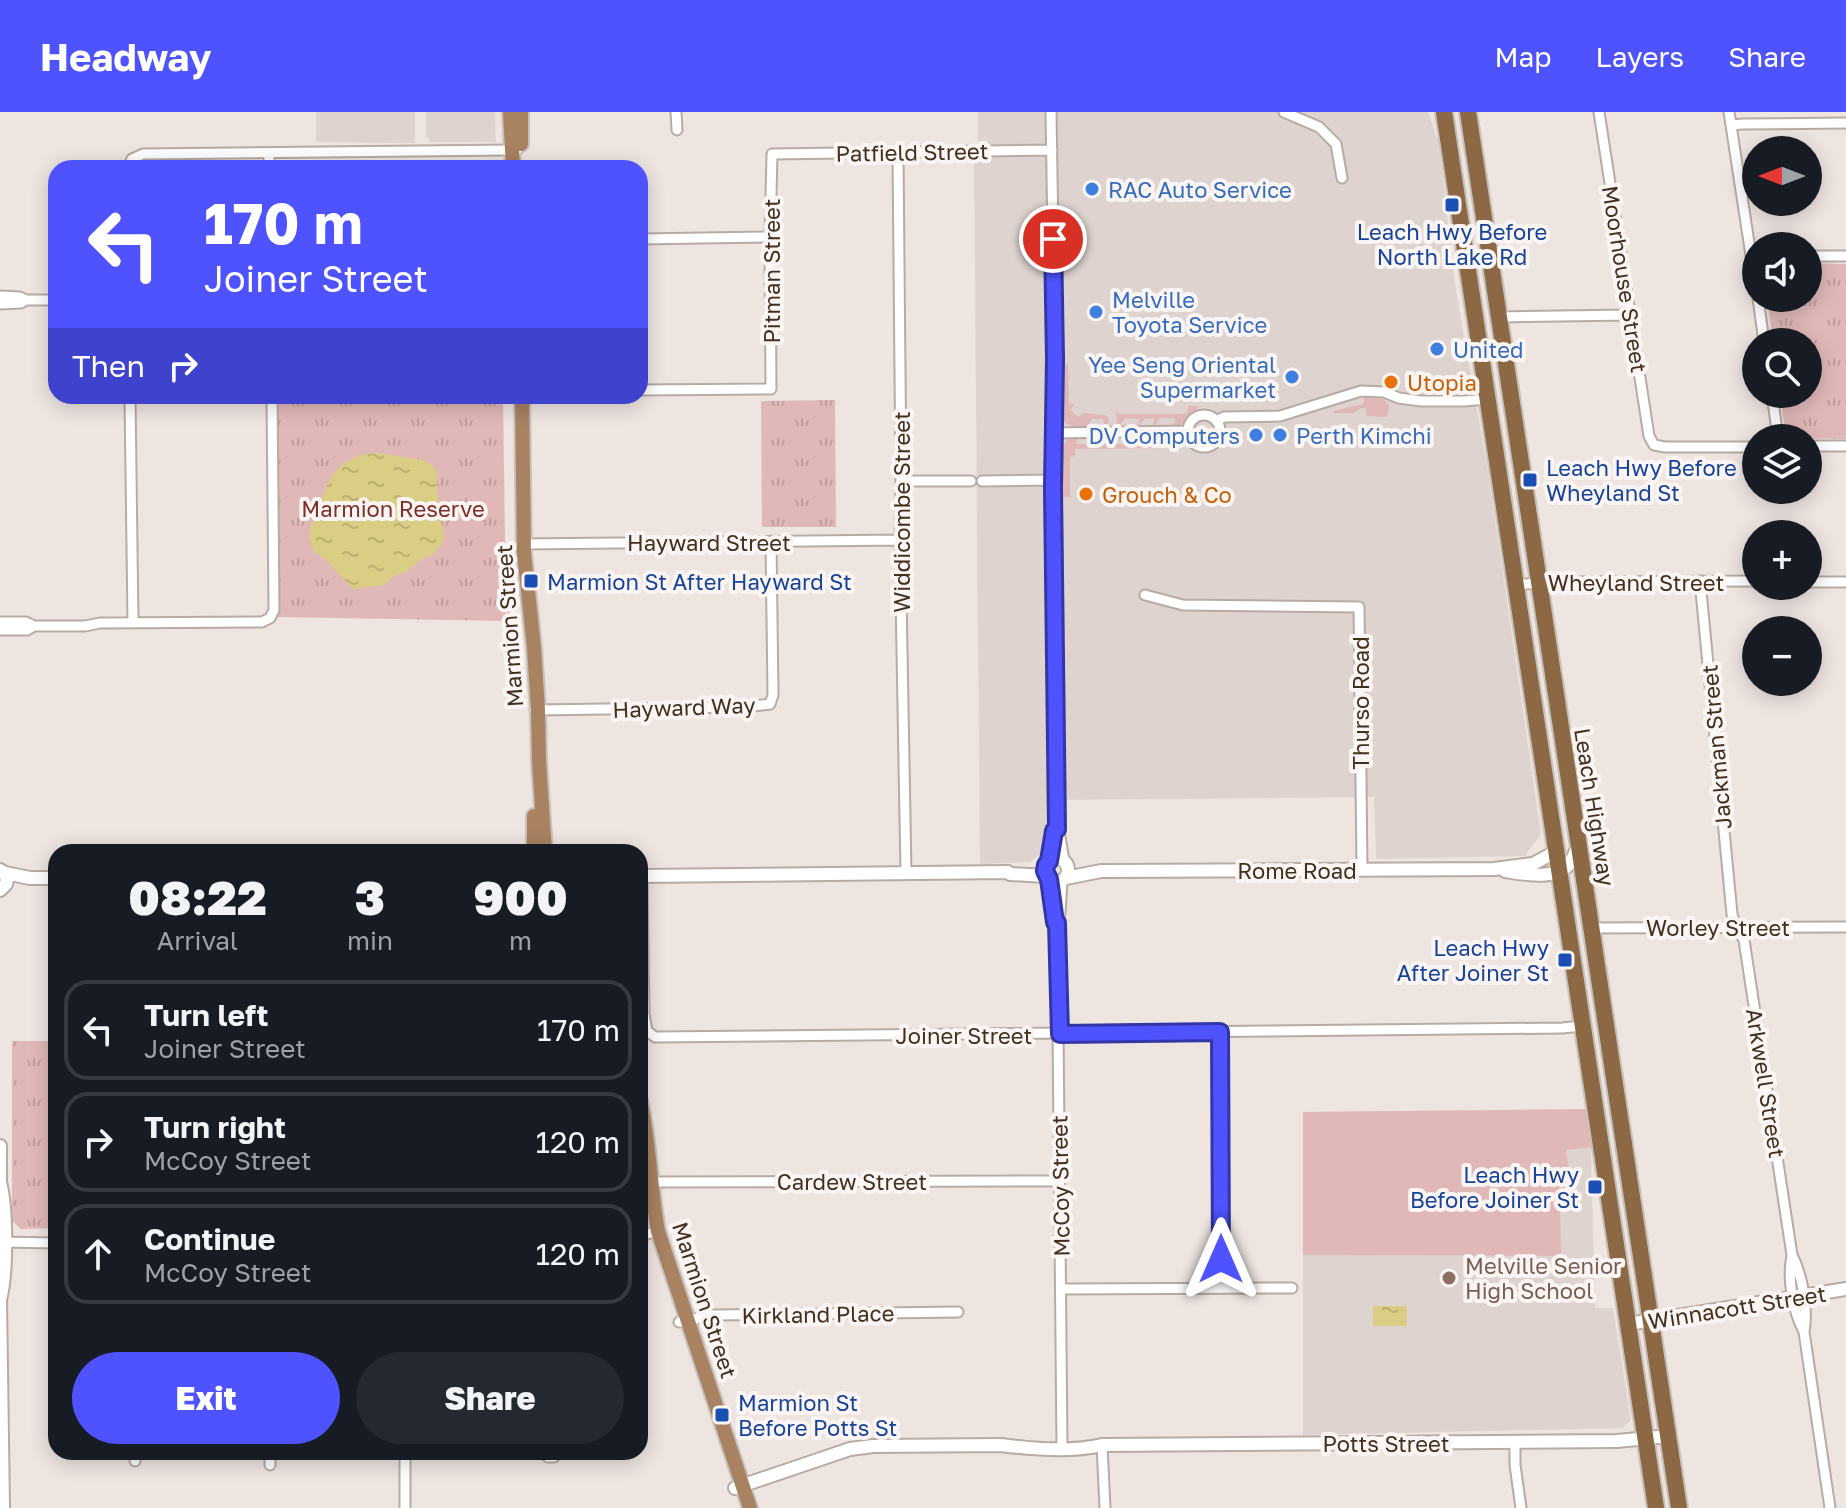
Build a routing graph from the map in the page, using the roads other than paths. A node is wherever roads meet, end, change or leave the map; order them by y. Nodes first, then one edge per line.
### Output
1 (510, 112) edge
2 (521, 112) edge
3 (676, 112) edge
4 (1051, 112) edge
5 (1284, 112) edge
6 (1444, 112) edge
7 (1468, 112) edge
8 (1599, 112) edge
9 (1729, 112) edge
10 (1846, 123) edge
11 (1731, 125) junction
12 (677, 130) dead end
13 (516, 150) junction
14 (1052, 150) junction
15 (898, 152) junction
16 (269, 154) junction
17 (772, 154) joint
18 (132, 160) edge
19 (269, 160) edge
20 (514, 160) edge
21 (519, 160) edge
22 (1342, 178) dead end
23 (1750, 232) edge
24 (1486, 233) junction
25 (770, 237) junction
26 (1463, 237) junction
27 (648, 239) edge
28 (1822, 256) edge
29 (1846, 256) edge
30 (0, 296) edge
31 (26, 300) junction
32 (48, 300) edge
33 (0, 304) edge
34 (1630, 315) junction
35 (1498, 317) junction
36 (648, 390) edge
37 (1488, 399) junction
38 (130, 404) edge
39 (272, 404) edge
40 (516, 404) edge
41 (522, 404) edge
42 (1216, 421) junction
43 (1188, 431) junction
44 (1053, 433) junction
45 (1822, 446) edge
46 (1846, 446) edge
47 (1742, 447) edge
48 (1053, 480) junction
49 (901, 481) junction
50 (900, 540) junction
51 (771, 542) junction
52 (521, 544) junction
53 (1700, 581) junction
54 (1742, 581) edge
55 (1539, 582) junction
56 (1822, 582) edge
57 (1846, 582) edge
58 (1516, 585) junction
59 (1145, 595) dead end
60 (0, 622) edge
61 (133, 623) junction
62 (34, 626) junction
63 (0, 630) edge
64 (535, 710) junction
65 (534, 844) edge
66 (544, 844) edge
67 (1579, 844) junction
68 (1557, 851) junction
69 (1362, 869) junction
70 (1494, 869) junction
71 (1056, 870) junction
72 (1560, 872) junction
73 (906, 873) junction
74 (648, 876) edge
75 (48, 878) edge
76 (2, 880) edge
77 (1732, 914) joint
78 (1736, 927) junction
79 (1846, 927) edge
80 (1591, 928) junction
81 (1583, 1026) junction
82 (648, 1032) edge
83 (1220, 1032) junction
84 (1060, 1034) junction
85 (648, 1141) edge
86 (0, 1146) edge
87 (1059, 1181) junction
88 (648, 1182) junction
89 (0, 1184) edge
90 (650, 1233) edge
91 (2, 1242) edge
92 (48, 1243) edge
93 (1221, 1288) junction
94 (1292, 1288) dead end
95 (1062, 1289) junction
96 (1846, 1289) edge
97 (1798, 1297) junction
98 (0, 1299) edge
99 (958, 1312) dead end
100 (683, 1320) junction
101 (1651, 1321) junction
102 (1628, 1324) junction
103 (1668, 1436) junction
104 (1645, 1439) junction
105 (1515, 1442) junction
106 (1062, 1445) junction
107 (1102, 1445) junction
108 (270, 1460) edge
109 (405, 1460) edge
110 (270, 1465) dead end
111 (738, 1487) junction
112 (3, 1508) edge
113 (405, 1508) edge
114 (742, 1508) edge
115 (750, 1508) edge
116 (1105, 1508) edge
117 (1521, 1508) edge
118 (1656, 1508) edge
119 (1679, 1508) edge
120 (1830, 1508) edge

1 - 13 main road
2 - 13 main road
3 - 12 street
4 - 14 street, McCoy Street
5 - 22 street
6 - 26 highway, Leach Highway
7 - 24 highway, Leach Highway
8 - 34 street, Moorhouse Street
9 - 11 street
10 - 11 street
11 - 23 street
13 - 16 street
13 - 20 main road
13 - 21 main road
14 - 15 street, Patfield Street
14 - 44 street, McCoy Street
15 - 17 street, Patfield Street
15 - 49 street, Widdicombe Street
16 - 18 street
16 - 19 street
17 - 25 street, Pitman Street
24 - 26 highway
24 - 35 highway, Leach Highway
25 - 27 street
25 - 36 street, Pitman Street
26 - 37 highway, Leach Highway
28 - 29 street
30 - 31 street
31 - 32 street
31 - 33 street
34 - 35 street
34 - 47 street, Moorhouse Street
35 - 55 highway, Leach Highway
37 - 42 street
37 - 58 highway, Leach Highway
38 - 61 street
39 - 61 street
40 - 52 main road, Marmion Street
41 - 52 main road, Marmion Street
42 - 43 street
42 - 43 street
43 - 44 street
44 - 48 street, McCoy Street
45 - 46 street
48 - 49 street
48 - 71 street, McCoy Street
49 - 50 street, Widdicombe Street
50 - 51 street, Hayward Street
50 - 73 street, Widdicombe Street
51 - 52 street, Hayward Street
51 - 64 street, Hayward Way
52 - 64 main road, Marmion Street
53 - 54 street, Wheyland Street
53 - 55 street, Wheyland Street
53 - 77 street, Jackman Street
55 - 58 street, Wheyland Street
55 - 67 highway, Leach Highway
56 - 57 street
58 - 68 highway, Leach Highway
59 - 69 street, Thurso Road
60 - 62 street
61 - 62 street
62 - 63 street
64 - 65 main road, Marmion Street
64 - 66 main road, Marmion Street
67 - 72 street
67 - 80 highway, Leach Highway
68 - 70 street, Rome Road
68 - 72 highway, Leach Highway
69 - 70 street, Rome Road
69 - 71 street, Rome Road
70 - 72 street, Rome Road
71 - 73 street, Rome Road
71 - 84 street, McCoy Street
72 - 81 highway, Leach Highway
73 - 74 street, Rome Road
75 - 76 street
77 - 78 street, Arkwell Street
78 - 79 street, Worley Street
78 - 80 street, Worley Street
78 - 97 street, Arkwell Street
80 - 101 highway, Leach Highway
81 - 83 street, Joiner Street
81 - 102 highway, Leach Highway
82 - 84 street, Joiner Street
83 - 84 street, Joiner Street
83 - 93 street
84 - 87 street, McCoy Street
85 - 88 main road, Marmion Street
86 - 89 street
87 - 88 street, Cardew Street
87 - 95 street, McCoy Street
88 - 90 main road, Marmion Street
89 - 91 street
90 - 100 main road, Marmion Street
91 - 92 street
91 - 98 street
93 - 94 street
93 - 95 street
95 - 106 street, McCoy Street
96 - 97 street, Winnacott Street
97 - 101 street, Winnacott Street
97 - 120 street, Arkwell Street
98 - 112 street
99 - 100 street, Kirkland Place
100 - 111 main road, Marmion Street
101 - 102 street, Winnacott Street
101 - 103 highway, Leach Highway
102 - 104 highway, Leach Highway
103 - 104 street, Potts Street
103 - 119 highway, Leach Highway
104 - 105 street, Potts Street
104 - 118 highway, Leach Highway
105 - 107 street, Potts Street
105 - 117 street
106 - 107 street, Potts Street
106 - 111 street, Potts Street
107 - 116 street
108 - 110 street
109 - 113 street
111 - 114 main road, Marmion Street
111 - 115 main road, Marmion Street

